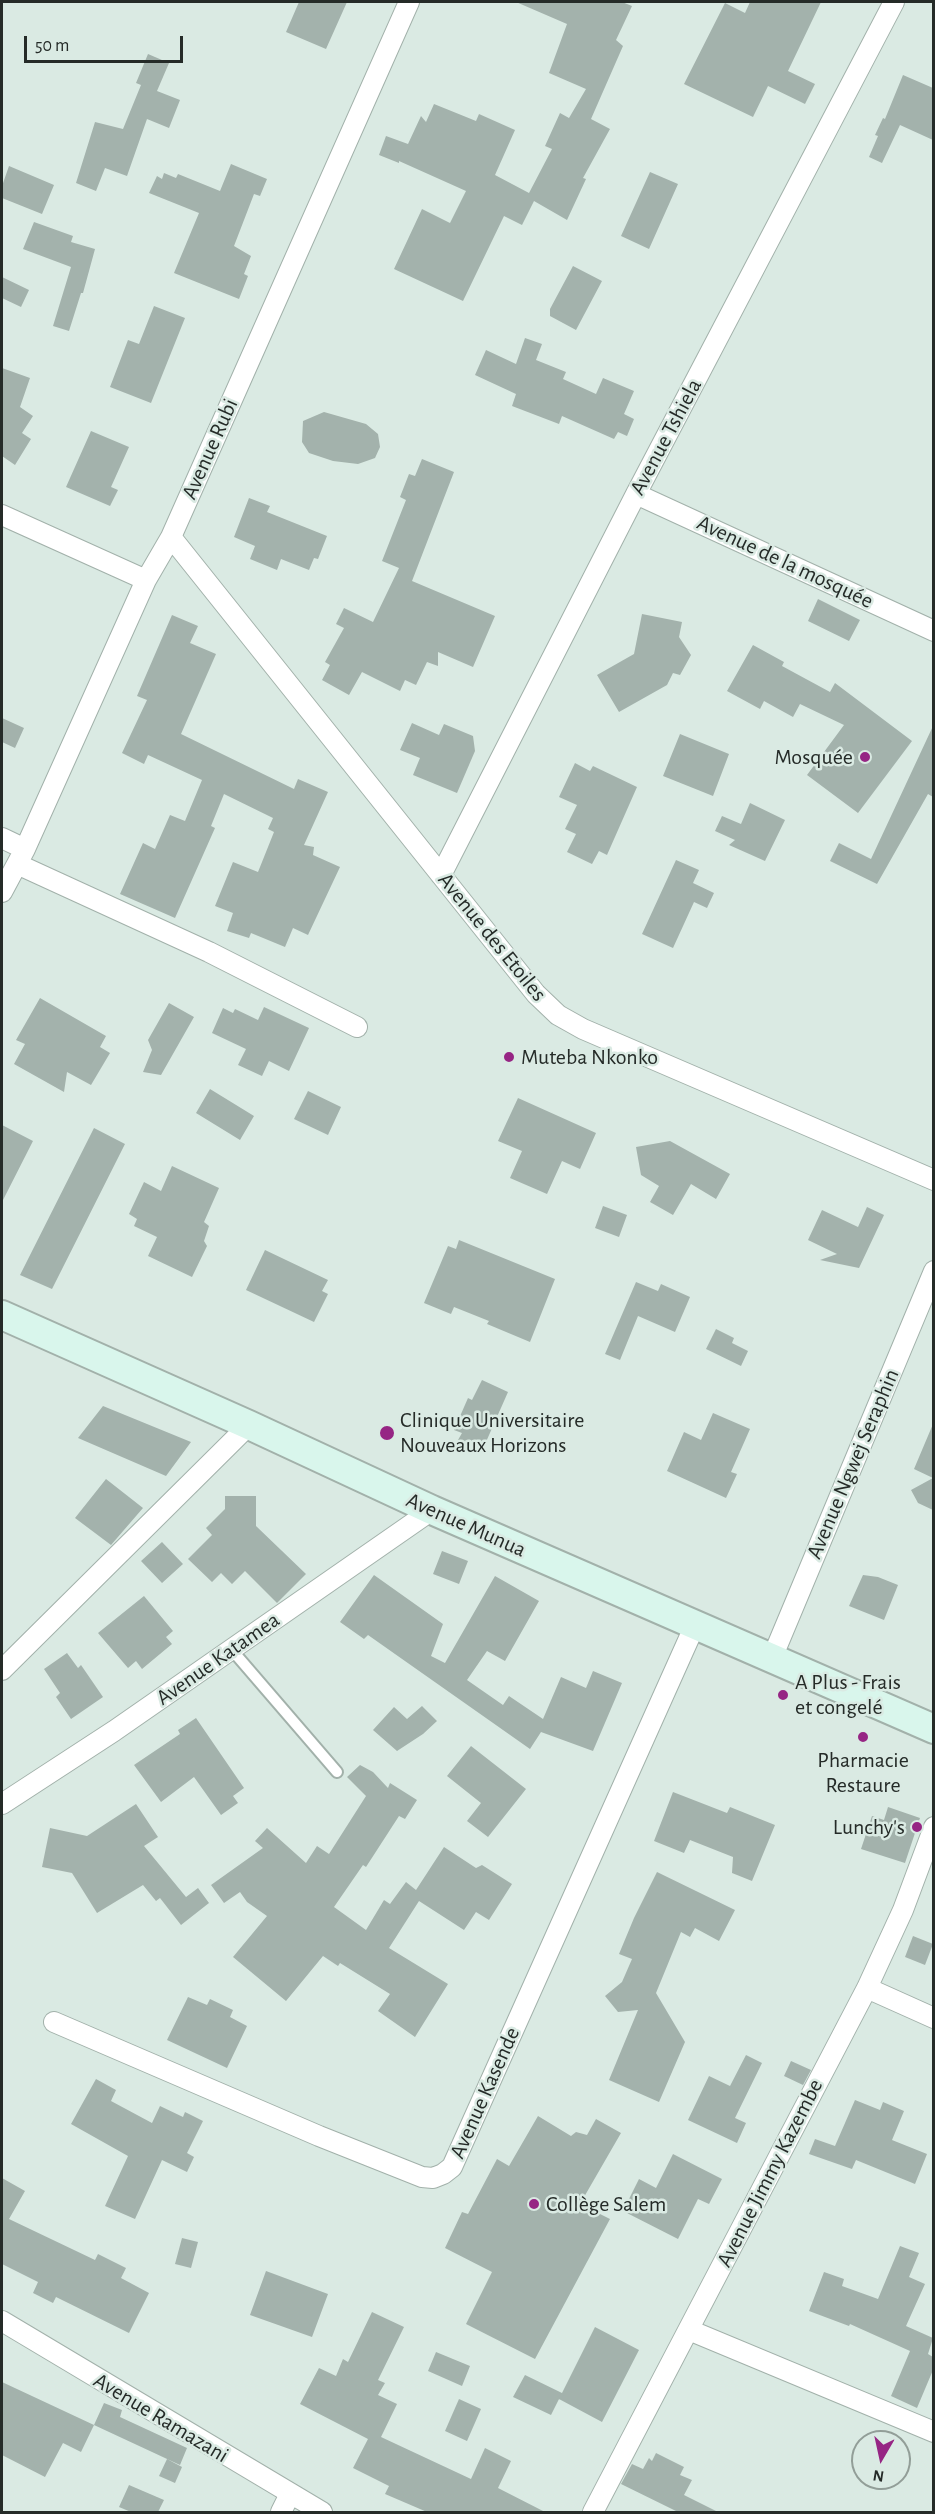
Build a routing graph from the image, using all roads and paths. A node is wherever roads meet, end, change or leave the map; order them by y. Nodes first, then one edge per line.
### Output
1 (410, 2) edge
2 (894, 2) edge
3 (636, 494) junction
4 (2, 515) edge
5 (171, 537) junction
6 (146, 580) junction
7 (933, 631) edge
8 (2, 838) edge
9 (21, 856) junction
10 (441, 875) junction
11 (2, 892) edge
12 (357, 1027) dead end
13 (933, 1180) edge
14 (933, 1270) edge
15 (2, 1316) edge
16 (249, 1425) junction
17 (432, 1510) junction
18 (695, 1625) junction
19 (232, 1650) junction
20 (772, 1658) junction
21 (2, 1670) edge
22 (931, 1723) edge
23 (337, 1772) dead end
24 (2, 1804) edge
25 (933, 1827) edge
26 (867, 1988) junction
27 (933, 2018) edge
28 (54, 2022) dead end
29 (2, 2321) edge
30 (689, 2330) junction
31 (933, 2432) edge
32 (290, 2494) junction
33 (281, 2512) edge
34 (322, 2512) edge
35 (593, 2512) edge

1 - 5 street, Avenue Rubi
2 - 3 street, Avenue Tshiela
3 - 7 street, Avenue de la mosquée
3 - 10 street, Avenue Tshiela
4 - 6 street
5 - 6 street, Avenue Rubi
5 - 10 street, Avenue des Etoiles
6 - 9 street, Avenue Rubi
8 - 9 street
9 - 11 street, Avenue Rubi
9 - 12 street
10 - 13 street, Avenue des Etoiles
14 - 20 street, Avenue Ngwej Seraphin
15 - 16 main road, Avenue Munua
16 - 17 main road, Avenue Munua
16 - 21 street
17 - 18 main road, Avenue Munua
17 - 19 street, Avenue Katamea
18 - 20 main road, Avenue Munua
18 - 28 street, Avenue Kasende
19 - 23 lane
19 - 24 street, Avenue Katamea
20 - 22 main road, Avenue Munua
25 - 26 street, Avenue Jimmy Kazembe
26 - 27 street
26 - 30 street, Avenue Jimmy Kazembe
29 - 32 street, Avenue Ramazani
30 - 31 street
30 - 35 street, Avenue Jimmy Kazembe
32 - 33 street
32 - 34 street, Avenue Ramazani

